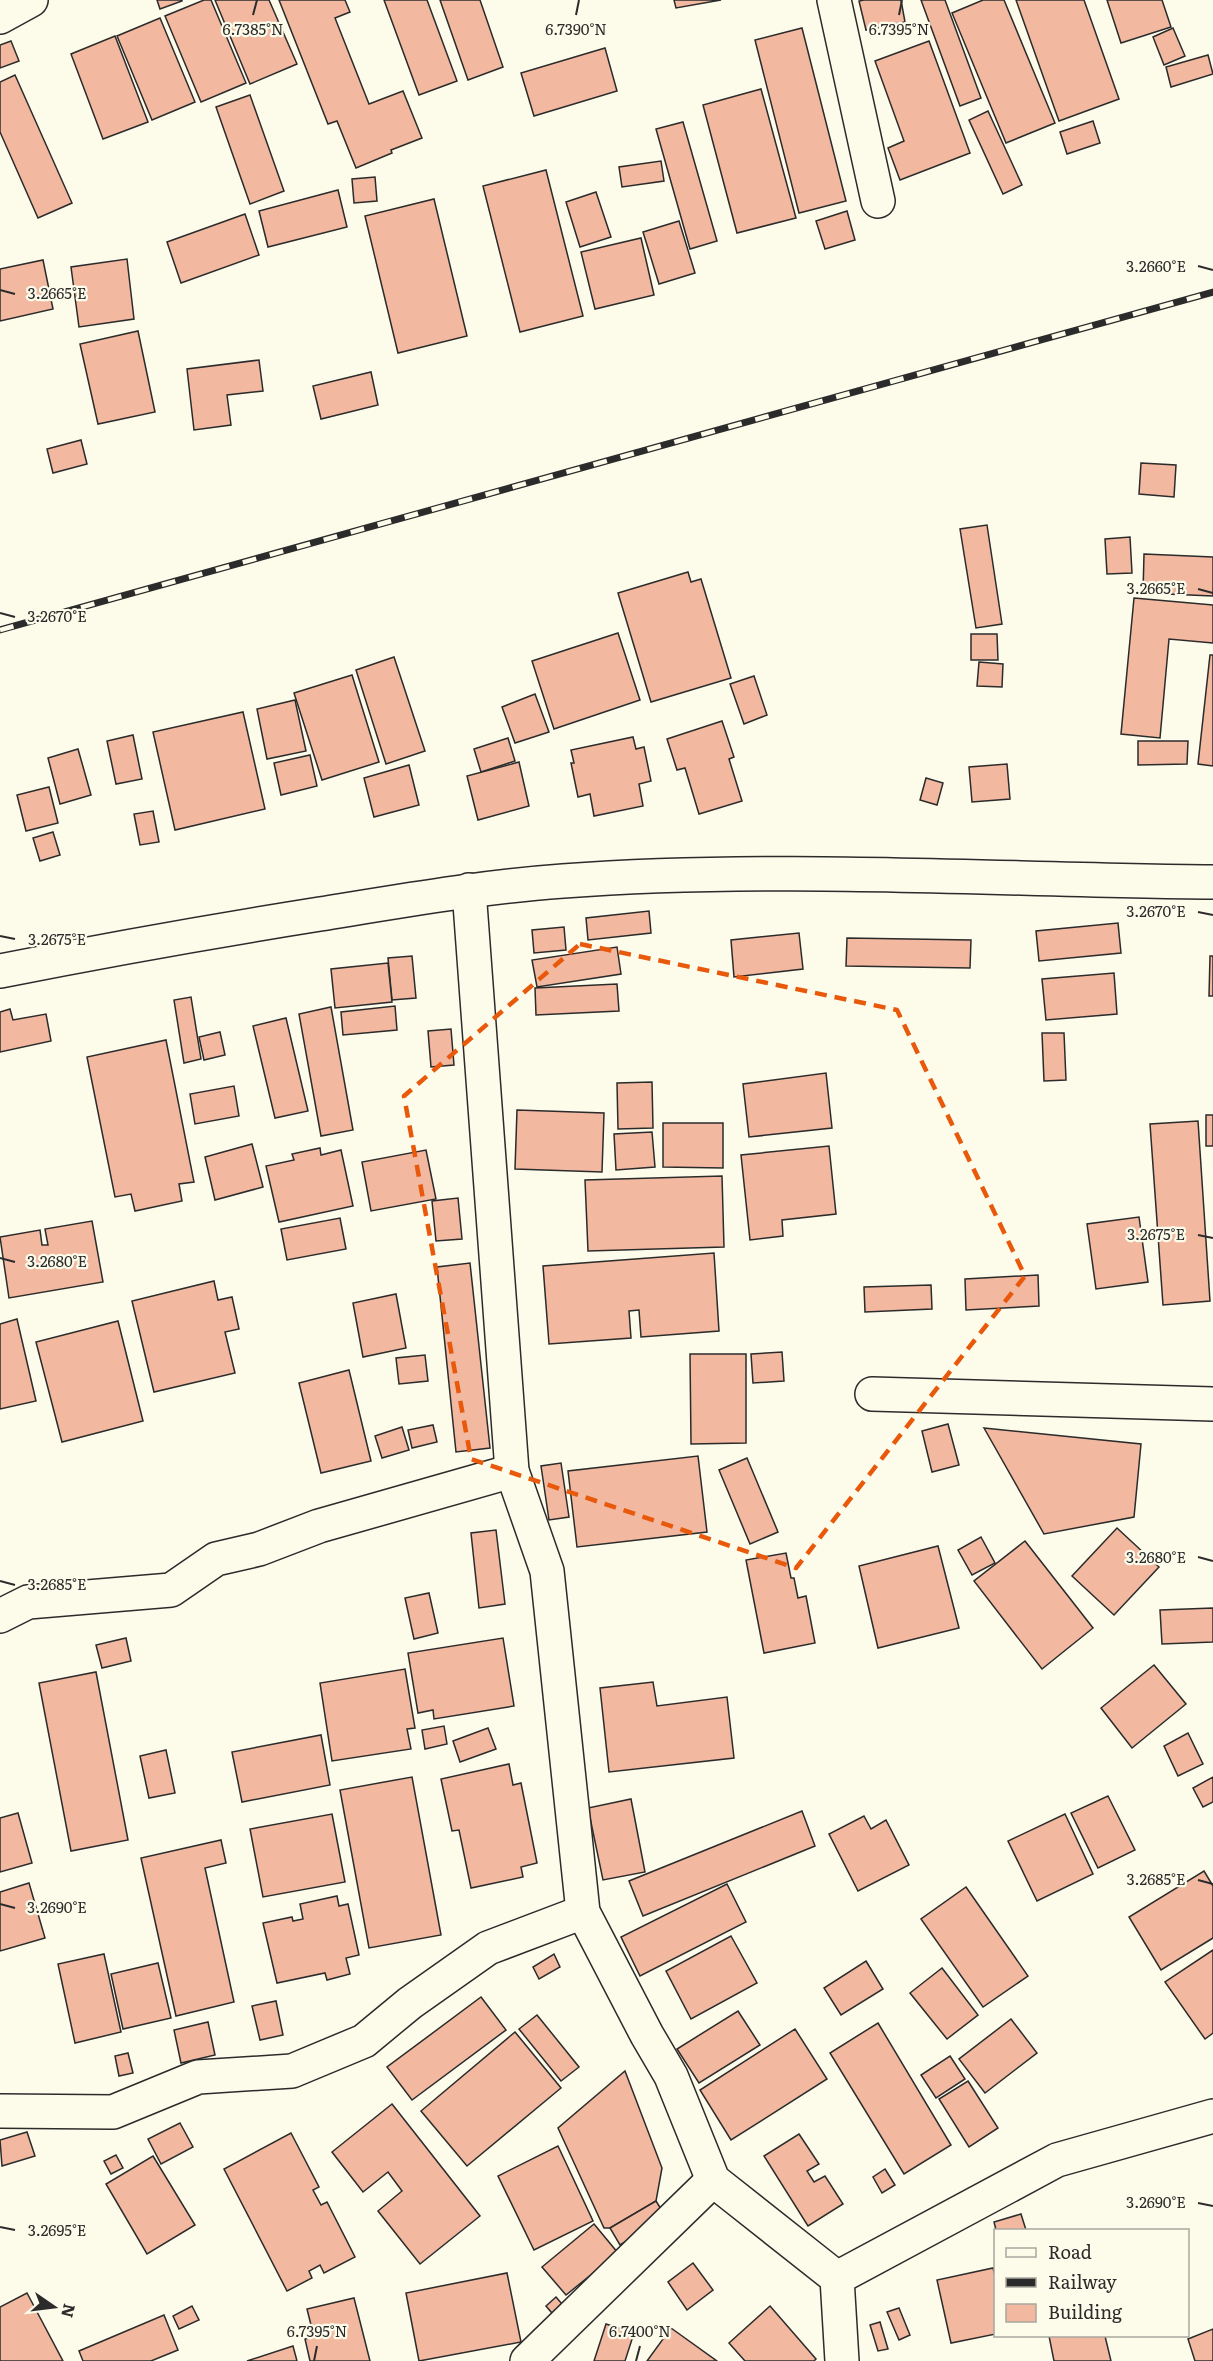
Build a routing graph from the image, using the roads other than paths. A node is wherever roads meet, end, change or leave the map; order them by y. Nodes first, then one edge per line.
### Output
1 (31, 0) edge
2 (834, 0) edge
3 (0, 17) edge
4 (878, 201) dead end
5 (1213, 882) edge
6 (469, 890) junction
7 (0, 971) edge
8 (872, 1394) dead end
9 (1213, 1404) edge
10 (512, 1471) junction
11 (0, 1616) edge
12 (583, 1912) junction
13 (0, 2111) edge
14 (1213, 2116) edge
15 (713, 2180) junction
16 (837, 2278) junction
17 (527, 2361) edge
18 (842, 2361) edge

1 - 3 street
2 - 4 street
5 - 6 street
6 - 7 street
6 - 10 street
8 - 9 street
10 - 11 street
10 - 12 street
12 - 13 street
12 - 15 street
14 - 16 street
15 - 16 street
15 - 17 street
16 - 18 street

